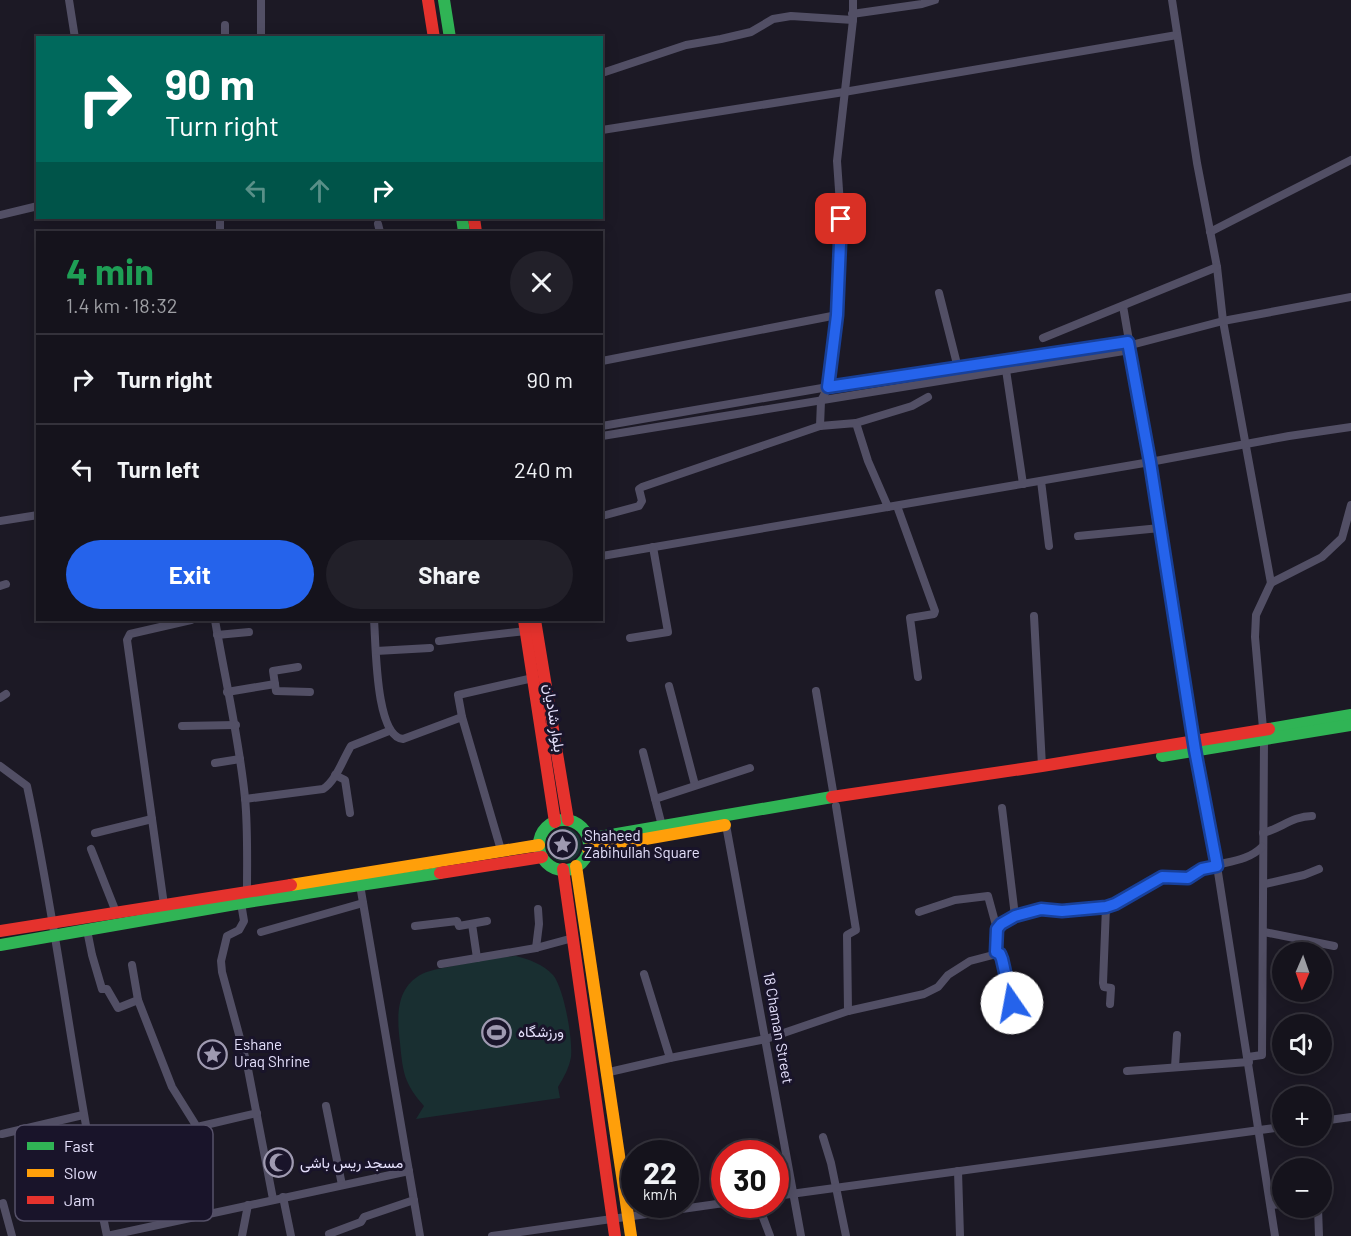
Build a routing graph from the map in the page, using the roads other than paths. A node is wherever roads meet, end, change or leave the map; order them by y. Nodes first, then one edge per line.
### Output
1 (69, 0) edge
2 (261, 0) edge
3 (428, 0) edge
4 (444, 0) edge
5 (853, 0) edge
6 (935, 0) edge
7 (1172, 0) edge
8 (853, 17) junction
9 (225, 24) dead end
10 (1177, 35) junction
11 (75, 36) edge
12 (225, 36) edge
13 (261, 36) edge
14 (434, 36) edge
15 (450, 36) edge
16 (603, 73) edge
17 (844, 92) junction
18 (603, 130) edge
19 (1351, 160) edge
20 (36, 206) edge
21 (0, 215) edge
22 (378, 224) dead end
23 (380, 231) edge
24 (1210, 232) junction
25 (1217, 267) junction
26 (939, 293) dead end
27 (1351, 297) edge
28 (1123, 306) junction
29 (837, 315) junction
30 (1223, 321) junction
31 (1044, 338) dead end
32 (1131, 345) junction
33 (603, 361) edge
34 (958, 368) junction
35 (1006, 370) junction
36 (828, 387) junction
37 (928, 397) dead end
38 (821, 401) junction
39 (856, 423) junction
40 (603, 426) edge
41 (820, 426) junction
42 (1351, 427) edge
43 (603, 436) edge
44 (1245, 446) junction
45 (1150, 462) junction
46 (1041, 481) junction
47 (1023, 484) junction
48 (1351, 505) edge
49 (893, 506) junction
50 (36, 515) edge
51 (603, 516) edge
52 (0, 521) edge
53 (1160, 528) junction
54 (1078, 536) dead end
55 (1049, 546) dead end
56 (653, 547) junction
57 (603, 556) edge
58 (1271, 583) junction
59 (1034, 616) dead end
60 (187, 621) edge
61 (215, 621) edge
62 (374, 621) edge
63 (535, 621) edge
64 (525, 625) edge
65 (249, 632) dead end
66 (217, 635) junction
67 (630, 638) dead end
68 (439, 641) dead end
69 (430, 648) dead end
70 (376, 651) junction
71 (298, 667) dead end
72 (533, 678) junction
73 (918, 678) dead end
74 (275, 684) junction
75 (669, 686) dead end
76 (816, 691) dead end
77 (227, 692) junction
78 (310, 692) dead end
79 (1351, 715) edge
80 (462, 717) junction
81 (236, 725) junction
82 (1351, 725) edge
83 (182, 726) dead end
84 (389, 731) junction
85 (1264, 735) junction
86 (1195, 746) junction
87 (643, 752) dead end
88 (240, 759) junction
89 (214, 763) dead end
90 (0, 766) edge
91 (1042, 766) junction
92 (750, 768) dead end
93 (335, 775) junction
94 (695, 785) junction
95 (245, 799) junction
96 (655, 799) junction
97 (835, 801) junction
98 (1002, 808) dead end
99 (350, 813) dead end
100 (1312, 816) dead end
101 (152, 819) junction
102 (561, 821) junction
103 (726, 825) junction
104 (662, 826) junction
105 (95, 833) dead end
106 (1263, 833) junction
107 (588, 844) junction
108 (1262, 847) junction
109 (91, 849) dead end
110 (501, 850) junction
111 (541, 851) junction
112 (576, 866) junction
113 (1217, 866) junction
114 (1319, 868) dead end
115 (563, 869) junction
116 (1265, 884) junction
117 (360, 885) junction
118 (247, 891) junction
119 (241, 903) junction
120 (363, 903) junction
121 (164, 905) junction
122 (1106, 907) junction
123 (538, 909) dead end
124 (116, 912) junction
125 (919, 912) dead end
126 (1015, 916) junction
127 (487, 921) dead end
128 (52, 923) junction
129 (472, 924) junction
130 (415, 926) dead end
131 (997, 929) junction
132 (87, 930) junction
133 (0, 931) edge
134 (261, 932) dead end
135 (1264, 932) junction
136 (56, 935) junction
137 (573, 938) junction
138 (1310, 941) joint
139 (0, 945) edge
140 (1334, 946) dead end
141 (536, 948) junction
142 (996, 952) junction
143 (477, 958) junction
144 (441, 964) dead end
145 (132, 965) dead end
146 (644, 974) dead end
147 (138, 1000) junction
148 (1110, 1004) dead end
149 (848, 1011) junction
150 (1004, 1027) dead end
151 (1177, 1035) dead end
152 (766, 1039) junction
153 (670, 1058) junction
154 (1248, 1059) junction
155 (1175, 1067) junction
156 (1127, 1071) dead end
157 (605, 1073) junction
158 (326, 1106) dead end
159 (257, 1113) junction
160 (83, 1115) junction
161 (1351, 1117) edge
162 (1332, 1120) edge
163 (41, 1125) edge
164 (85, 1125) edge
165 (196, 1125) edge
166 (206, 1125) edge
167 (1272, 1129) edge
168 (15, 1131) edge
169 (1260, 1131) junction
170 (3, 1134) dead end
171 (823, 1137) dead end
172 (409, 1171) junction
173 (958, 1171) junction
174 (621, 1178) edge
175 (342, 1185) junction
176 (836, 1187) junction
177 (794, 1193) junction
178 (789, 1194) edge
179 (283, 1197) junction
180 (273, 1199) junction
181 (414, 1200) junction
182 (3, 1203) dead end
183 (248, 1205) junction
184 (1271, 1205) joint
185 (213, 1213) edge
186 (621, 1218) edge
187 (627, 1218) edge
188 (763, 1218) edge
189 (1318, 1218) edge
190 (612, 1219) junction
191 (104, 1221) edge
192 (175, 1221) edge
193 (552, 1232) edge
194 (329, 1234) dead end
195 (12, 1236) edge
196 (107, 1236) edge
197 (242, 1236) edge
198 (291, 1236) edge
199 (420, 1236) edge
200 (492, 1236) edge
201 (615, 1236) edge
202 (630, 1236) edge
203 (770, 1236) edge
204 (801, 1236) edge
205 (846, 1236) edge
206 (960, 1236) edge
207 (1275, 1236) edge
208 (1319, 1236) edge

1 - 11 street
2 - 13 street
3 - 14 main road
4 - 15 main road
5 - 8 street
6 - 8 street
7 - 10 street
8 - 16 street
8 - 17 street
9 - 12 street
10 - 17 street
10 - 24 street
17 - 18 street
17 - 29 street
19 - 24 street
20 - 21 street
22 - 23 street
24 - 25 street
25 - 28 street
25 - 30 street
26 - 34 street
27 - 30 street
28 - 31 street
28 - 32 street
29 - 33 street
29 - 36 street
30 - 32 street
30 - 44 street
32 - 34 street
32 - 35 street
32 - 45 street
34 - 36 street
35 - 38 street
35 - 47 street
36 - 38 street
36 - 40 street
37 - 39 street
38 - 41 street
38 - 43 street
39 - 41 street
39 - 49 street
41 - 51 street
42 - 44 street
44 - 45 street
44 - 58 street
45 - 46 street
45 - 53 street
46 - 47 street
46 - 55 street
47 - 49 street
48 - 58 street
49 - 56 street
49 - 73 street
50 - 52 street
53 - 54 street
53 - 86 street
56 - 57 street
56 - 67 street
58 - 85 street
59 - 91 street
60 - 101 street
61 - 66 street
62 - 70 street
63 - 102 main road, بلوار شادیان
64 - 68 street
64 - 72 main road, بلوار شادیان
65 - 66 street
66 - 77 street
69 - 70 street
70 - 84 street
71 - 74 street
72 - 80 street
72 - 102 main road, بلوار شادیان
74 - 77 street
74 - 78 street
75 - 94 street
76 - 97 street
77 - 81 street
79 - 85 main road
80 - 84 street
80 - 110 street
81 - 83 street
81 - 88 street
82 - 85 main road
84 - 93 street
85 - 86 main road
85 - 106 street
86 - 91 main road
86 - 97 main road
86 - 113 street
87 - 96 street
88 - 89 street
88 - 95 street
90 - 128 street
91 - 97 main road
92 - 94 street
93 - 95 street
93 - 99 street
94 - 96 street
95 - 118 street
96 - 104 street
97 - 103 main road
97 - 104 main road
97 - 149 street
98 - 126 street
100 - 106 street
101 - 105 street
101 - 121 street
102 - 107 main road
102 - 111 main road
103 - 107 main road
103 - 152 street, 18 Chaman Street
104 - 107 main road
106 - 108 street
107 - 112 main road
108 - 113 street
108 - 116 street
109 - 124 street
110 - 111 main road
110 - 118 main road
111 - 115 main road
111 - 117 main road
112 - 115 main road
112 - 157 main road
113 - 122 street
113 - 154 street
114 - 116 street
115 - 137 main road
116 - 135 street
117 - 119 main road
117 - 120 street
118 - 119 street
118 - 121 main road
119 - 132 main road
119 - 159 street
120 - 134 street
120 - 172 street
121 - 124 main road
122 - 126 street
122 - 148 street
123 - 141 street
124 - 128 main road
125 - 131 street
126 - 131 street
127 - 129 street
128 - 133 main road
128 - 136 street
129 - 130 street
129 - 143 street
131 - 142 street
132 - 136 main road
132 - 147 street
135 - 138 street
135 - 154 street
136 - 139 main road
136 - 160 street
137 - 141 street
137 - 190 main road
138 - 140 street
141 - 143 street
142 - 149 street
142 - 150 street
143 - 144 street
145 - 147 street
146 - 153 street
147 - 165 street
149 - 152 street
151 - 155 street
152 - 153 street
152 - 177 street, 18 Chaman Street
153 - 157 street
154 - 155 street
154 - 169 street
155 - 156 street
157 - 174 main road
158 - 175 street
159 - 166 street
159 - 180 street
160 - 163 street
160 - 164 street
161 - 162 street
167 - 169 street
168 - 170 street
169 - 173 street
169 - 184 street
171 - 176 street
172 - 175 street
172 - 181 street
173 - 176 street
173 - 206 street
175 - 179 street
176 - 177 street
176 - 205 street
177 - 178 street
177 - 204 street, 18 Chaman Street
179 - 180 street
179 - 198 street
180 - 183 street
181 - 194 street
181 - 199 street
182 - 195 street
183 - 185 street
183 - 197 street
184 - 207 street
186 - 190 street
187 - 202 main road
188 - 203 street
189 - 208 street
190 - 193 street
190 - 201 main road
191 - 196 street
192 - 196 street
193 - 200 street

